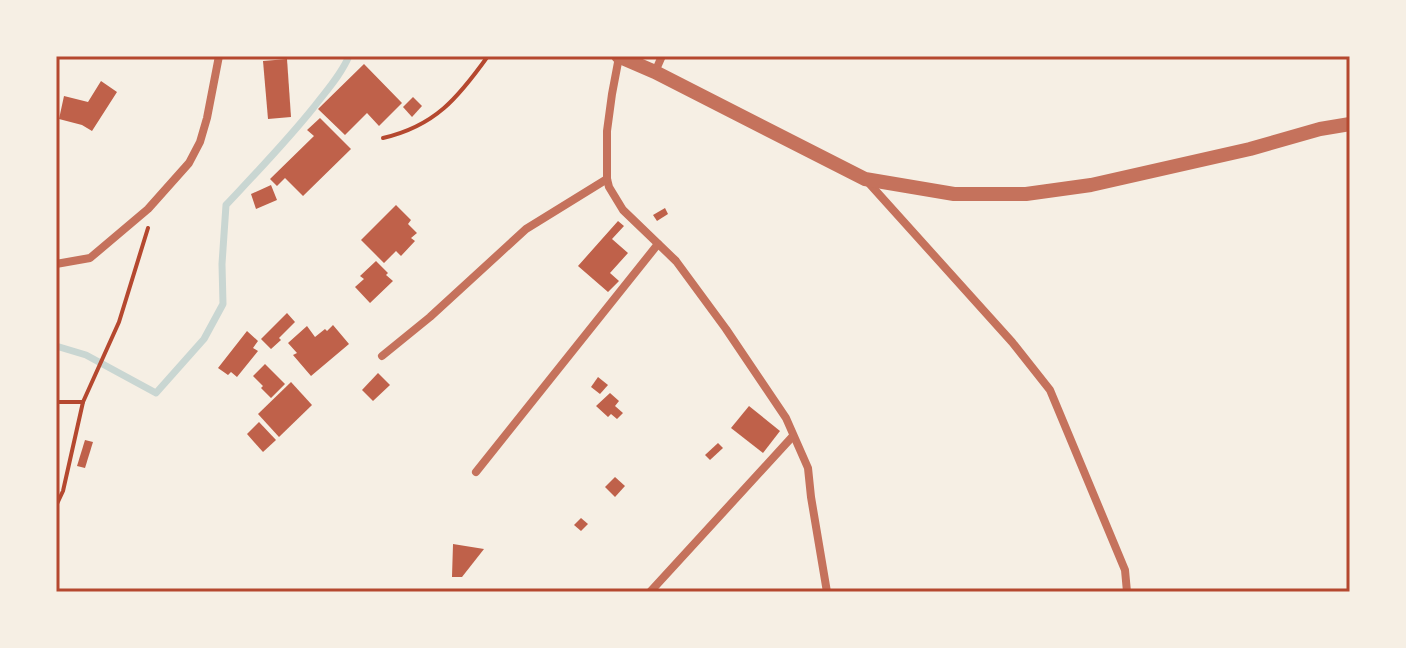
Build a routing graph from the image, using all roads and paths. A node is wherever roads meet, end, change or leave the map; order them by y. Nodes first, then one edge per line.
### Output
1 (219, 56) edge
2 (488, 56) edge
3 (619, 56) edge
4 (662, 56) edge
5 (655, 72) junction
6 (1350, 124) edge
7 (383, 138) dead end
8 (607, 179) junction
9 (865, 179) junction
10 (148, 209) junction
11 (658, 244) junction
12 (56, 264) edge
13 (382, 356) dead end
14 (56, 402) edge
15 (83, 402) junction
16 (793, 436) junction
17 (476, 472) dead end
18 (56, 506) edge
19 (650, 592) edge
20 (827, 592) edge
21 (1127, 592) edge

1 - 10 street
2 - 7 path
3 - 5 street
3 - 8 street
4 - 5 street
5 - 9 street
6 - 9 street
8 - 11 street
8 - 13 street
9 - 21 street
10 - 12 street
10 - 15 path
11 - 16 street
11 - 17 street
14 - 15 path
15 - 18 path
16 - 19 street
16 - 20 street

